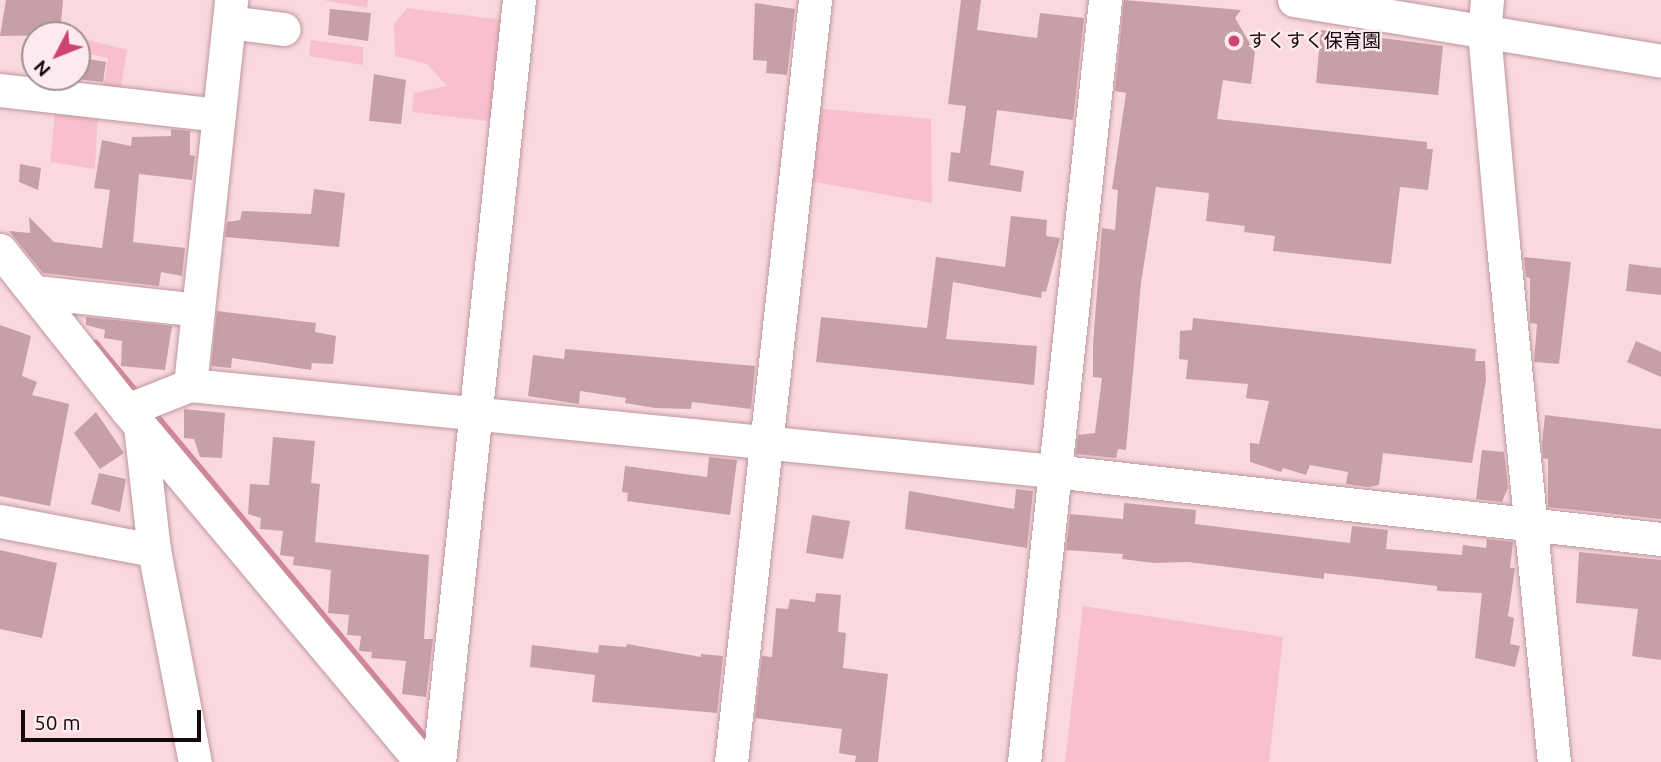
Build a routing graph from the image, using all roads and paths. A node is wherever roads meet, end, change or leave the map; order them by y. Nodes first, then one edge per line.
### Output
1 (519, 0) edge
2 (815, 0) edge
3 (1105, 0) edge
4 (1294, 0) edge
5 (230, 11) edge
6 (1486, 16) edge
7 (284, 29) dead end
8 (1661, 61) edge
9 (0, 90) edge
10 (219, 116) junction
11 (0, 250) edge
12 (37, 292) junction
13 (198, 310) junction
14 (175, 391) junction
15 (132, 415) junction
16 (474, 417) junction
17 (765, 443) junction
18 (1053, 471) junction
19 (0, 521) edge
20 (1530, 526) junction
21 (1661, 539) edge
22 (154, 550) junction
23 (441, 749) edge
24 (195, 762) edge
25 (421, 762) edge
26 (731, 762) edge
27 (1024, 762) edge
28 (1554, 762) edge

1 - 16 street
2 - 17 street
3 - 18 street
4 - 6 street
5 - 7 street
5 - 10 street
6 - 8 street
6 - 20 street
9 - 10 street
10 - 13 street
11 - 12 street
12 - 13 street
12 - 15 street
13 - 14 street
14 - 15 street
14 - 16 street
15 - 22 street
15 - 25 street
16 - 17 street
16 - 23 street
17 - 18 street
17 - 26 street
18 - 20 street
18 - 27 street
19 - 22 street
20 - 21 street
20 - 28 street
22 - 24 street

